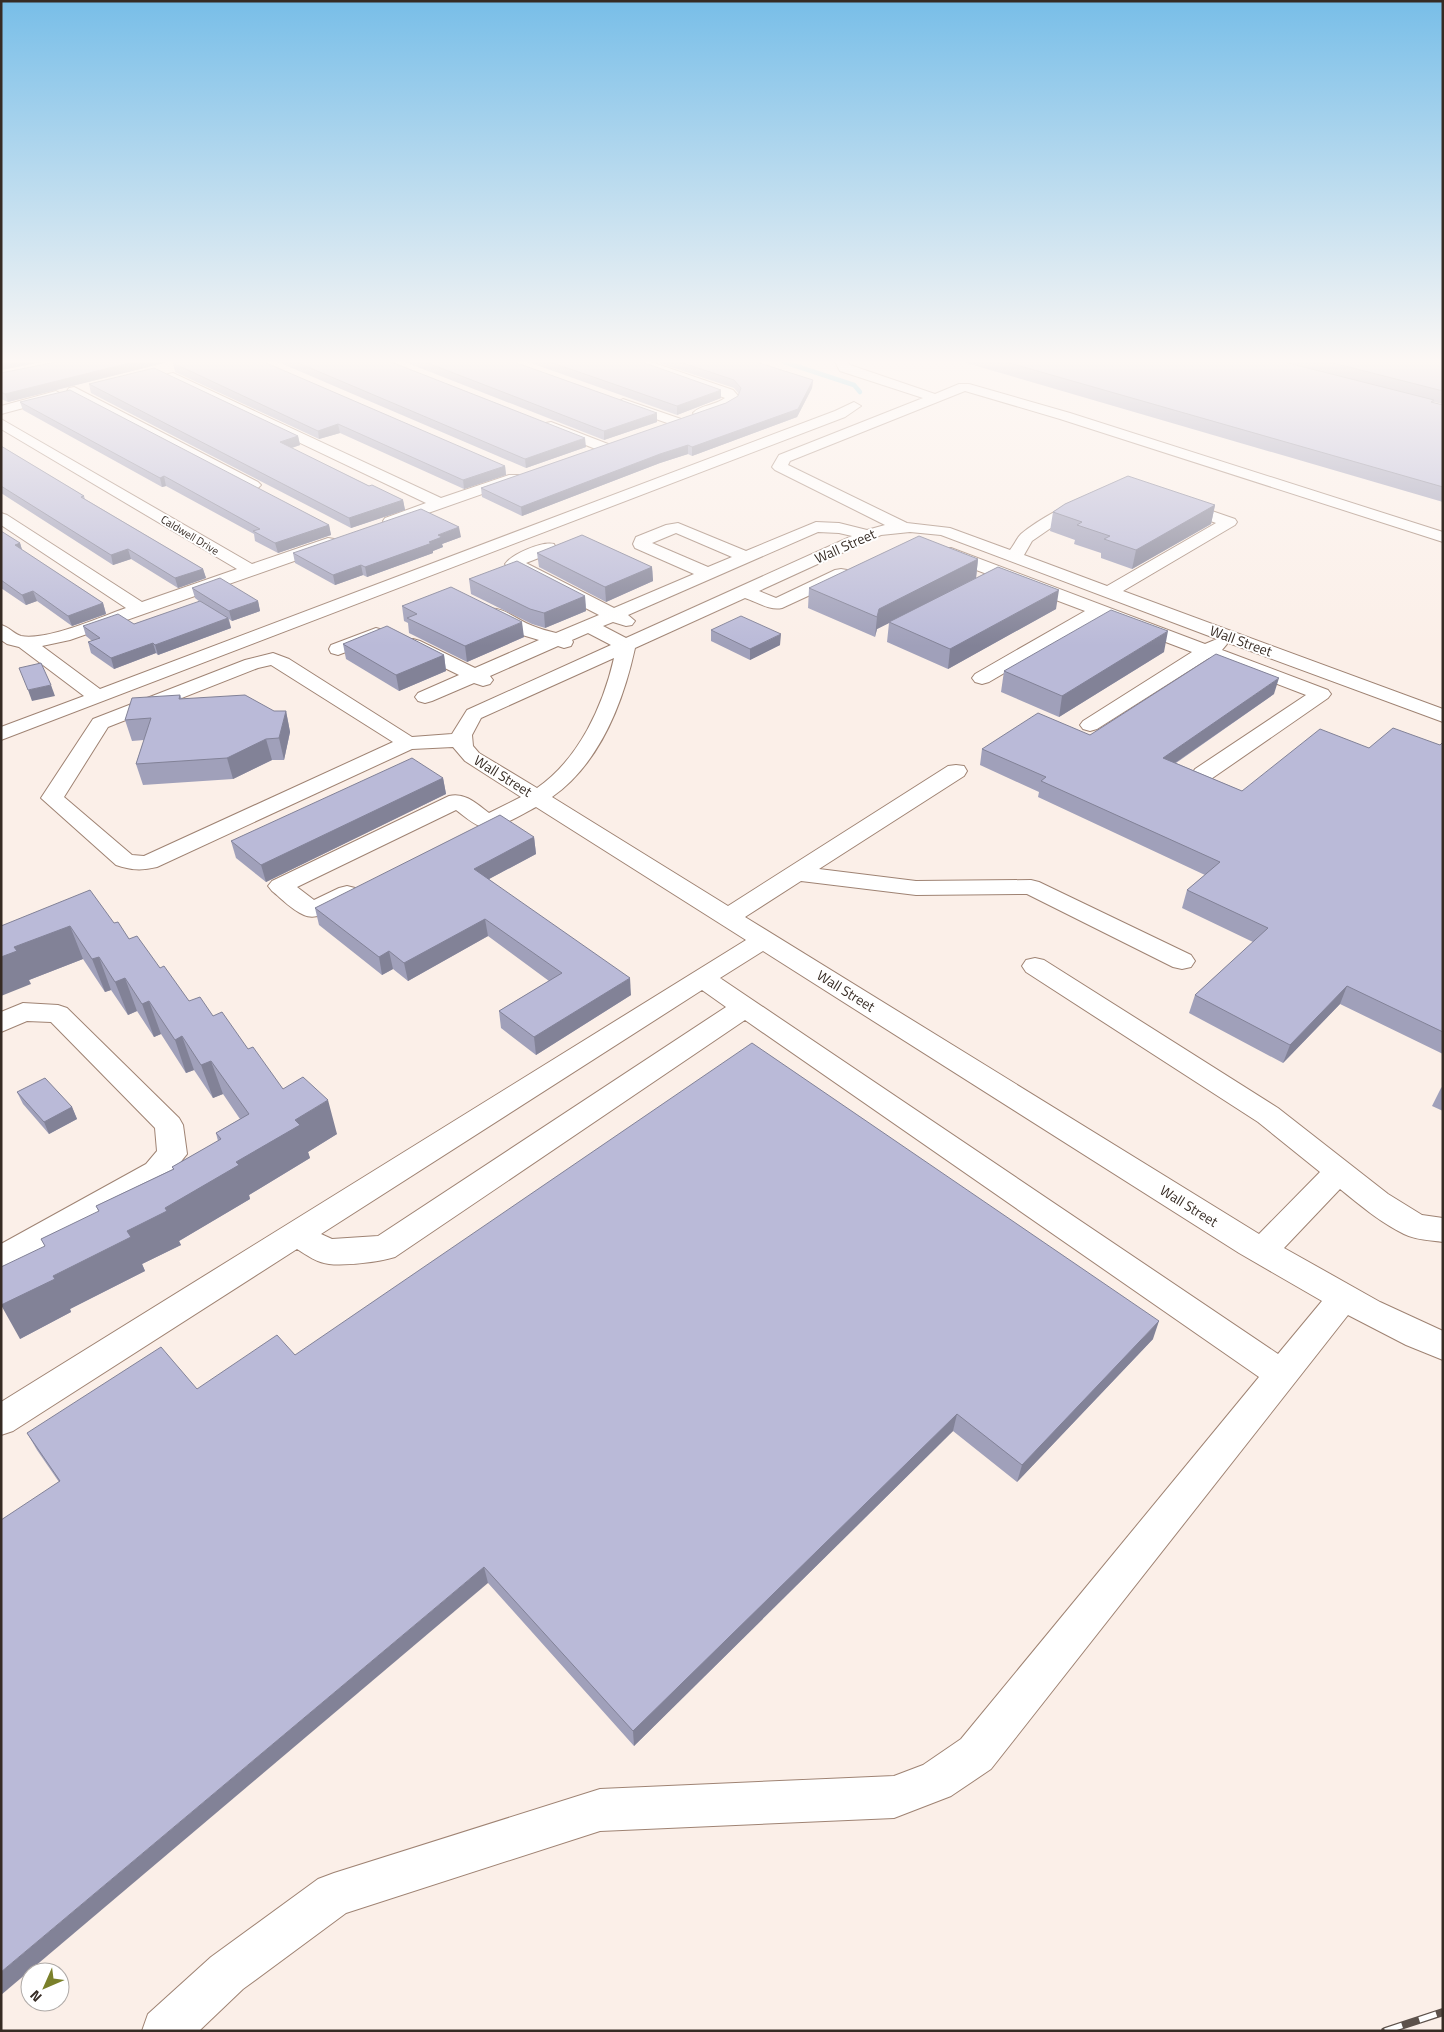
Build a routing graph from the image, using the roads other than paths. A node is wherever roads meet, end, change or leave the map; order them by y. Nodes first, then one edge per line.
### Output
1 (58, 457) edge
2 (200, 457) edge
3 (343, 457) edge
4 (728, 457) edge
5 (787, 457) edge
6 (1193, 457) edge
7 (507, 467) edge
8 (263, 490) edge
9 (1098, 498) edge
10 (1168, 502) edge
11 (440, 504) junction
12 (1, 518) edge
13 (376, 526) edge
14 (868, 535) junction
15 (905, 536) junction
16 (1443, 537) edge
17 (340, 539) edge
18 (548, 548) edge
19 (746, 557) junction
20 (1014, 564) junction
21 (854, 568) edge
22 (250, 570) junction
23 (702, 577) junction
24 (985, 582) edge
25 (739, 594) junction
26 (1104, 601) junction
27 (476, 605) edge
28 (140, 609) junction
29 (614, 615) junction
30 (588, 626) junction
31 (1, 630) edge
32 (651, 634) junction
33 (1230, 636) junction
34 (559, 639) junction
35 (23, 641) junction
36 (626, 645) junction
37 (338, 649) dead end
38 (1207, 651) junction
39 (596, 659) junction
40 (474, 676) junction
41 (982, 678) dead end
42 (512, 696) junction
43 (98, 697) junction
44 (425, 697) dead end
45 (1443, 716) edge
46 (1090, 726) dead end
47 (1, 734) edge
48 (462, 740) junction
49 (408, 743) junction
50 (956, 771) dead end
51 (1203, 774) edge
52 (536, 798) junction
53 (796, 874) junction
54 (365, 884) edge
55 (728, 917) junction
56 (763, 940) junction
57 (1182, 962) dead end
58 (1035, 966) dead end
59 (702, 978) junction
60 (745, 1007) junction
61 (1, 1023) edge
62 (1338, 1172) junction
63 (1443, 1230) edge
64 (296, 1234) junction
65 (1262, 1251) junction
66 (1, 1259) edge
67 (1343, 1298) junction
68 (1443, 1346) edge
69 (1282, 1374) junction
70 (1, 1420) edge
71 (166, 2031) edge

1 - 22 street, Caldwell Drive
2 - 8 street
3 - 11 street
4 - 43 street
5 - 15 street
6 - 16 street
7 - 11 street
9 - 20 street
10 - 26 street
11 - 13 street
12 - 28 street
14 - 15 street, Wall Street
14 - 19 street
14 - 25 street, Wall Street
15 - 20 street, Wall Street
17 - 22 street
18 - 29 street
19 - 23 street
19 - 23 street
20 - 24 street
20 - 26 street, Wall Street
21 - 25 street
22 - 28 street
23 - 25 street
23 - 29 street
25 - 32 street, Wall Street
26 - 33 street, Wall Street
26 - 38 street
26 - 41 street
27 - 34 street
28 - 35 street
29 - 30 street
29 - 32 street
30 - 34 street
30 - 36 street
31 - 35 street
32 - 36 street, Wall Street
33 - 38 street
33 - 45 street, Wall Street
34 - 39 street
34 - 40 street
35 - 43 street
36 - 39 street, Wall Street
36 - 52 lane
37 - 40 street
38 - 46 street
38 - 51 street
39 - 42 street, Wall Street
40 - 42 street
40 - 44 street
42 - 48 street, Wall Street
43 - 47 street
48 - 49 street
48 - 52 street, Wall Street
49 - 49 street
50 - 53 street
52 - 54 street
52 - 55 street, Wall Street
53 - 55 street
53 - 57 street
55 - 56 street, Wall Street
56 - 59 street
56 - 65 street, Wall Street
58 - 62 street
59 - 60 street
59 - 64 street
60 - 64 street
60 - 69 street
61 - 66 street
62 - 63 street
62 - 65 street
64 - 70 street
65 - 67 street, Wall Street
67 - 68 street, Wall Street
67 - 69 street
69 - 71 street

